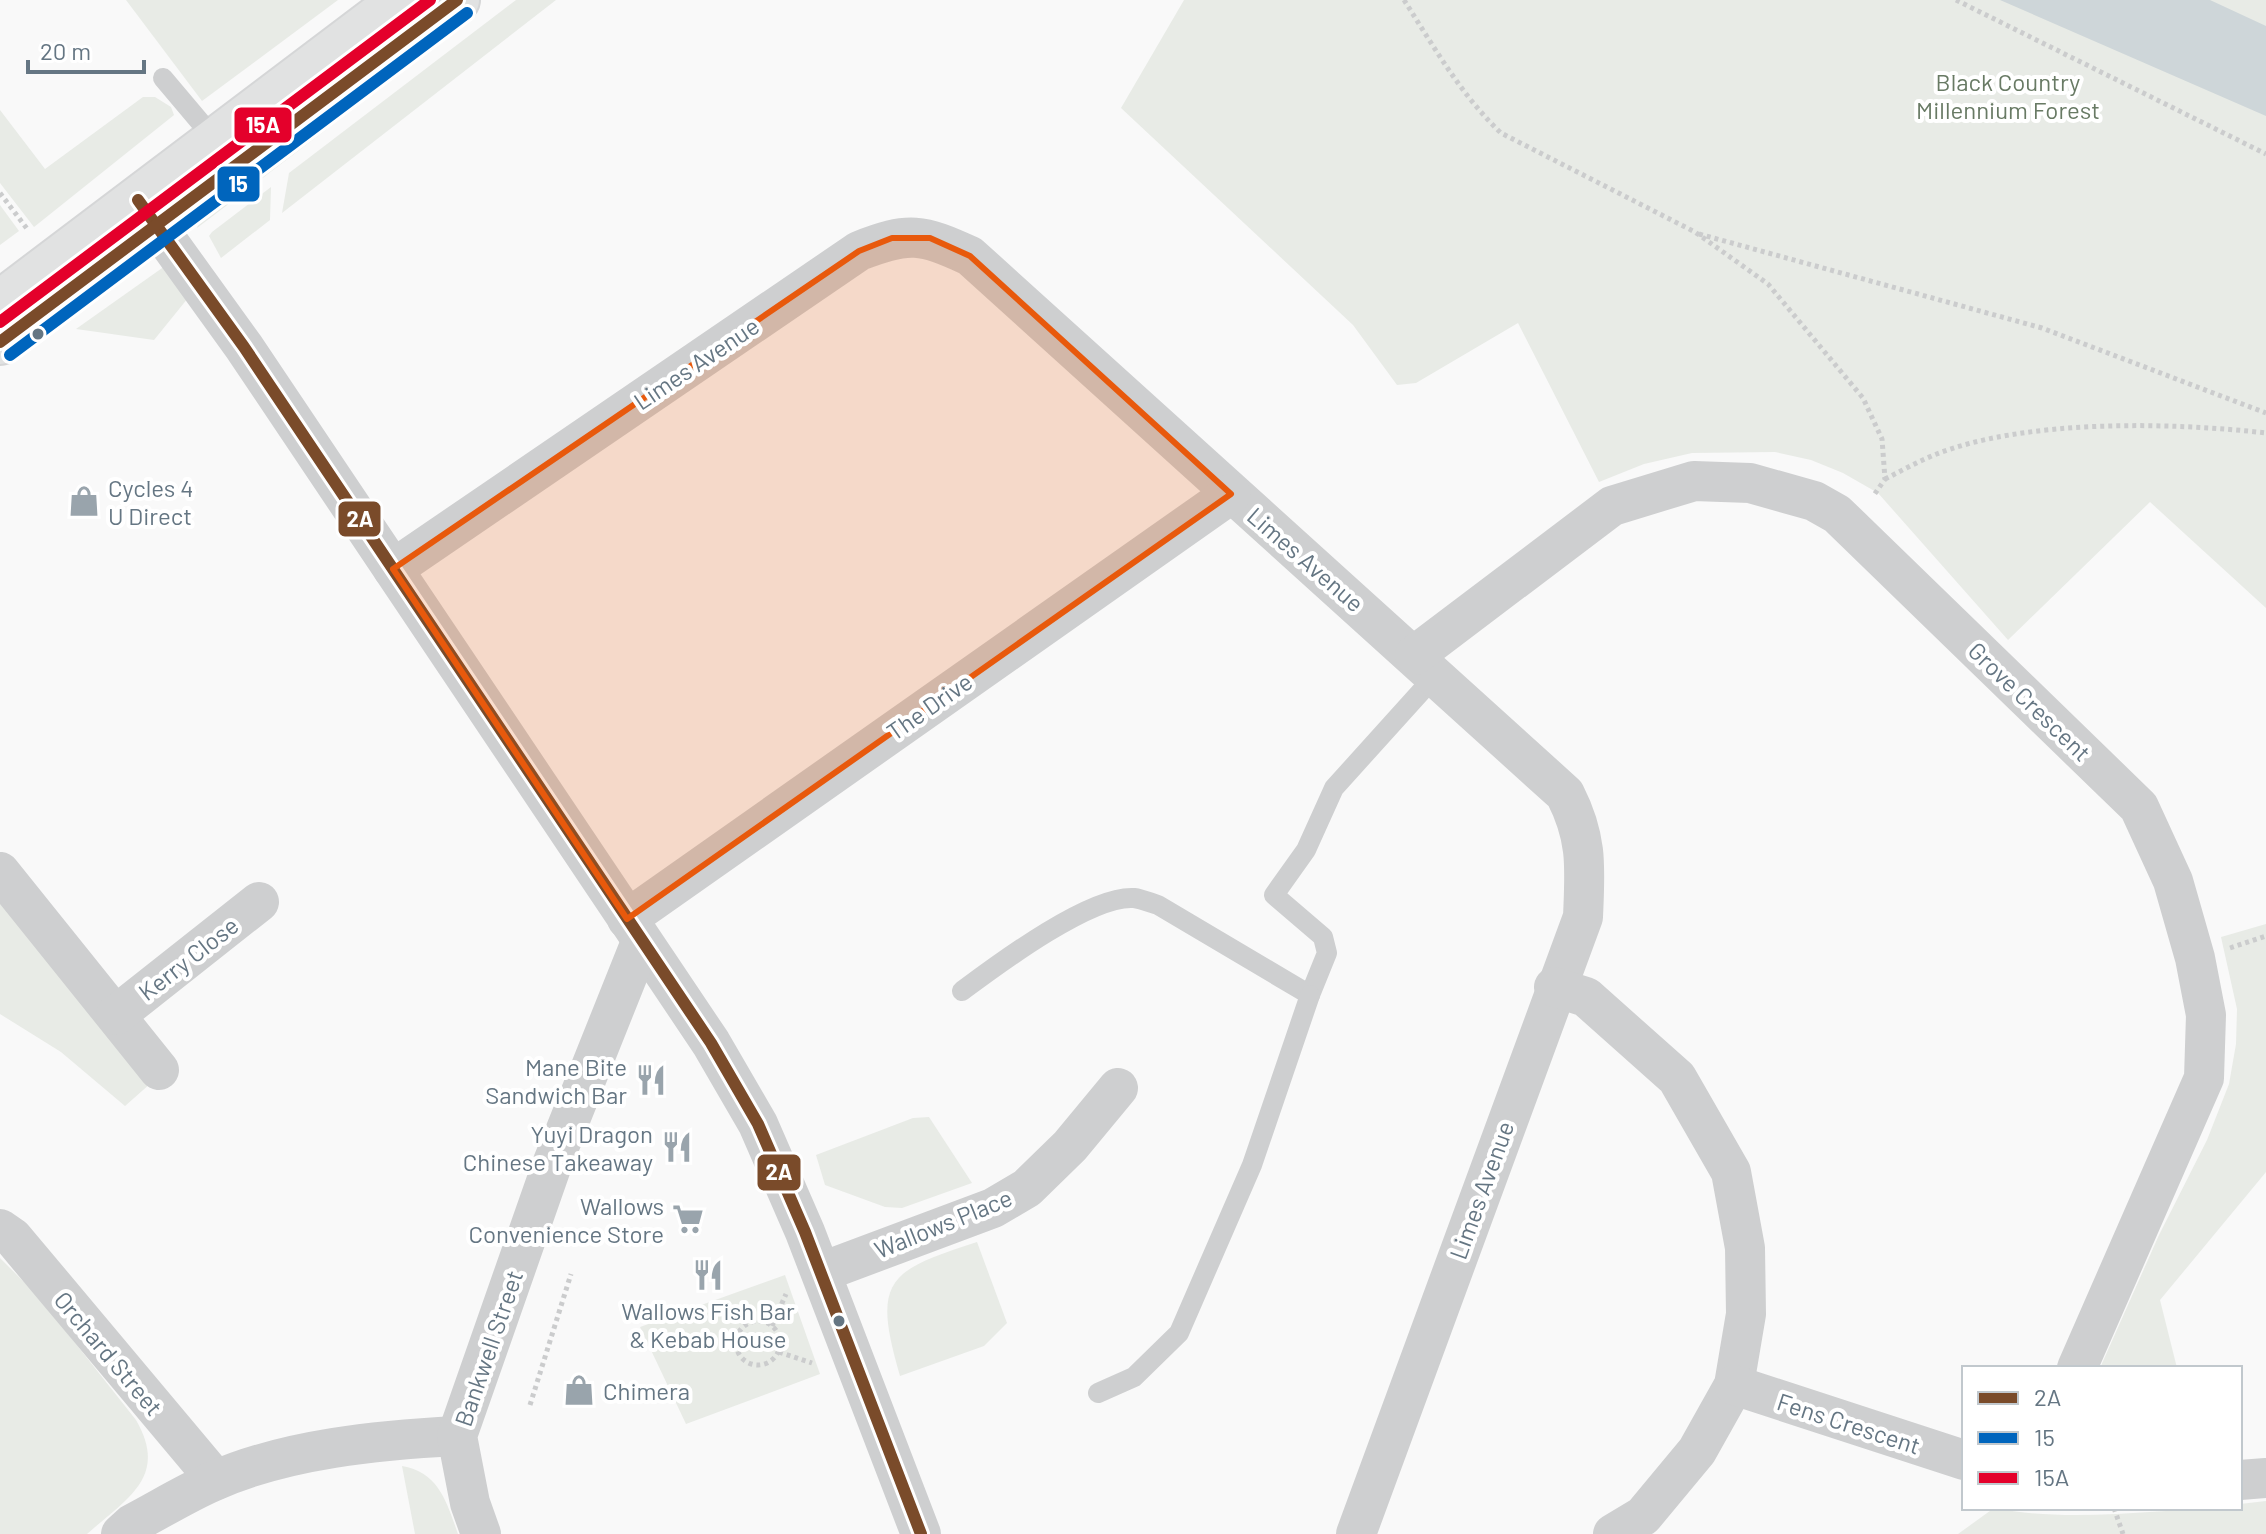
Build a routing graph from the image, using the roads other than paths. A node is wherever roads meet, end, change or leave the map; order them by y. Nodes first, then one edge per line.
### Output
1 (401, 0) edge
2 (457, 0) edge
3 (163, 78) dead end
4 (216, 162) junction
5 (147, 213) junction
6 (10, 296) edge
7 (0, 342) edge
8 (1231, 494) junction
9 (393, 569) junction
10 (1426, 665) junction
11 (0, 872) edge
12 (259, 902) dead end
13 (634, 930) junction
14 (1554, 987) junction
15 (962, 991) dead end
16 (1310, 995) junction
17 (116, 1015) junction
18 (159, 1070) dead end
19 (1118, 1088) dead end
20 (0, 1229) edge
21 (822, 1272) junction
22 (2078, 1366) edge
23 (1734, 1385) junction
24 (1098, 1393) dead end
25 (457, 1436) junction
26 (1962, 1459) edge
27 (2266, 1478) edge
28 (216, 1480) junction
29 (2242, 1480) edge
30 (121, 1534) edge
31 (481, 1534) edge
32 (921, 1534) edge
33 (1356, 1534) edge
34 (1613, 1534) edge

1 - 4 main road
2 - 4 main road
3 - 4 lane
4 - 5 main road
5 - 6 main road
5 - 7 main road
5 - 9 street
8 - 9 street, Limes Avenue
8 - 10 street, Limes Avenue
8 - 13 street, The Drive
9 - 13 street
10 - 14 street, Limes Avenue
10 - 16 lane
10 - 22 street, Grove Crescent
11 - 17 street, Kerry Close
12 - 17 street, Kerry Close
13 - 21 street
13 - 25 street, Bankwell Street
14 - 23 street
14 - 33 street, Limes Avenue
15 - 16 lane
16 - 24 lane
17 - 18 street, Kerry Close
19 - 21 street, Wallows Place
20 - 28 street, Orchard Street
21 - 32 street
23 - 26 street, Fens Crescent
23 - 34 street
25 - 28 street
25 - 31 street, Bankwell Street
27 - 29 street
28 - 30 street

